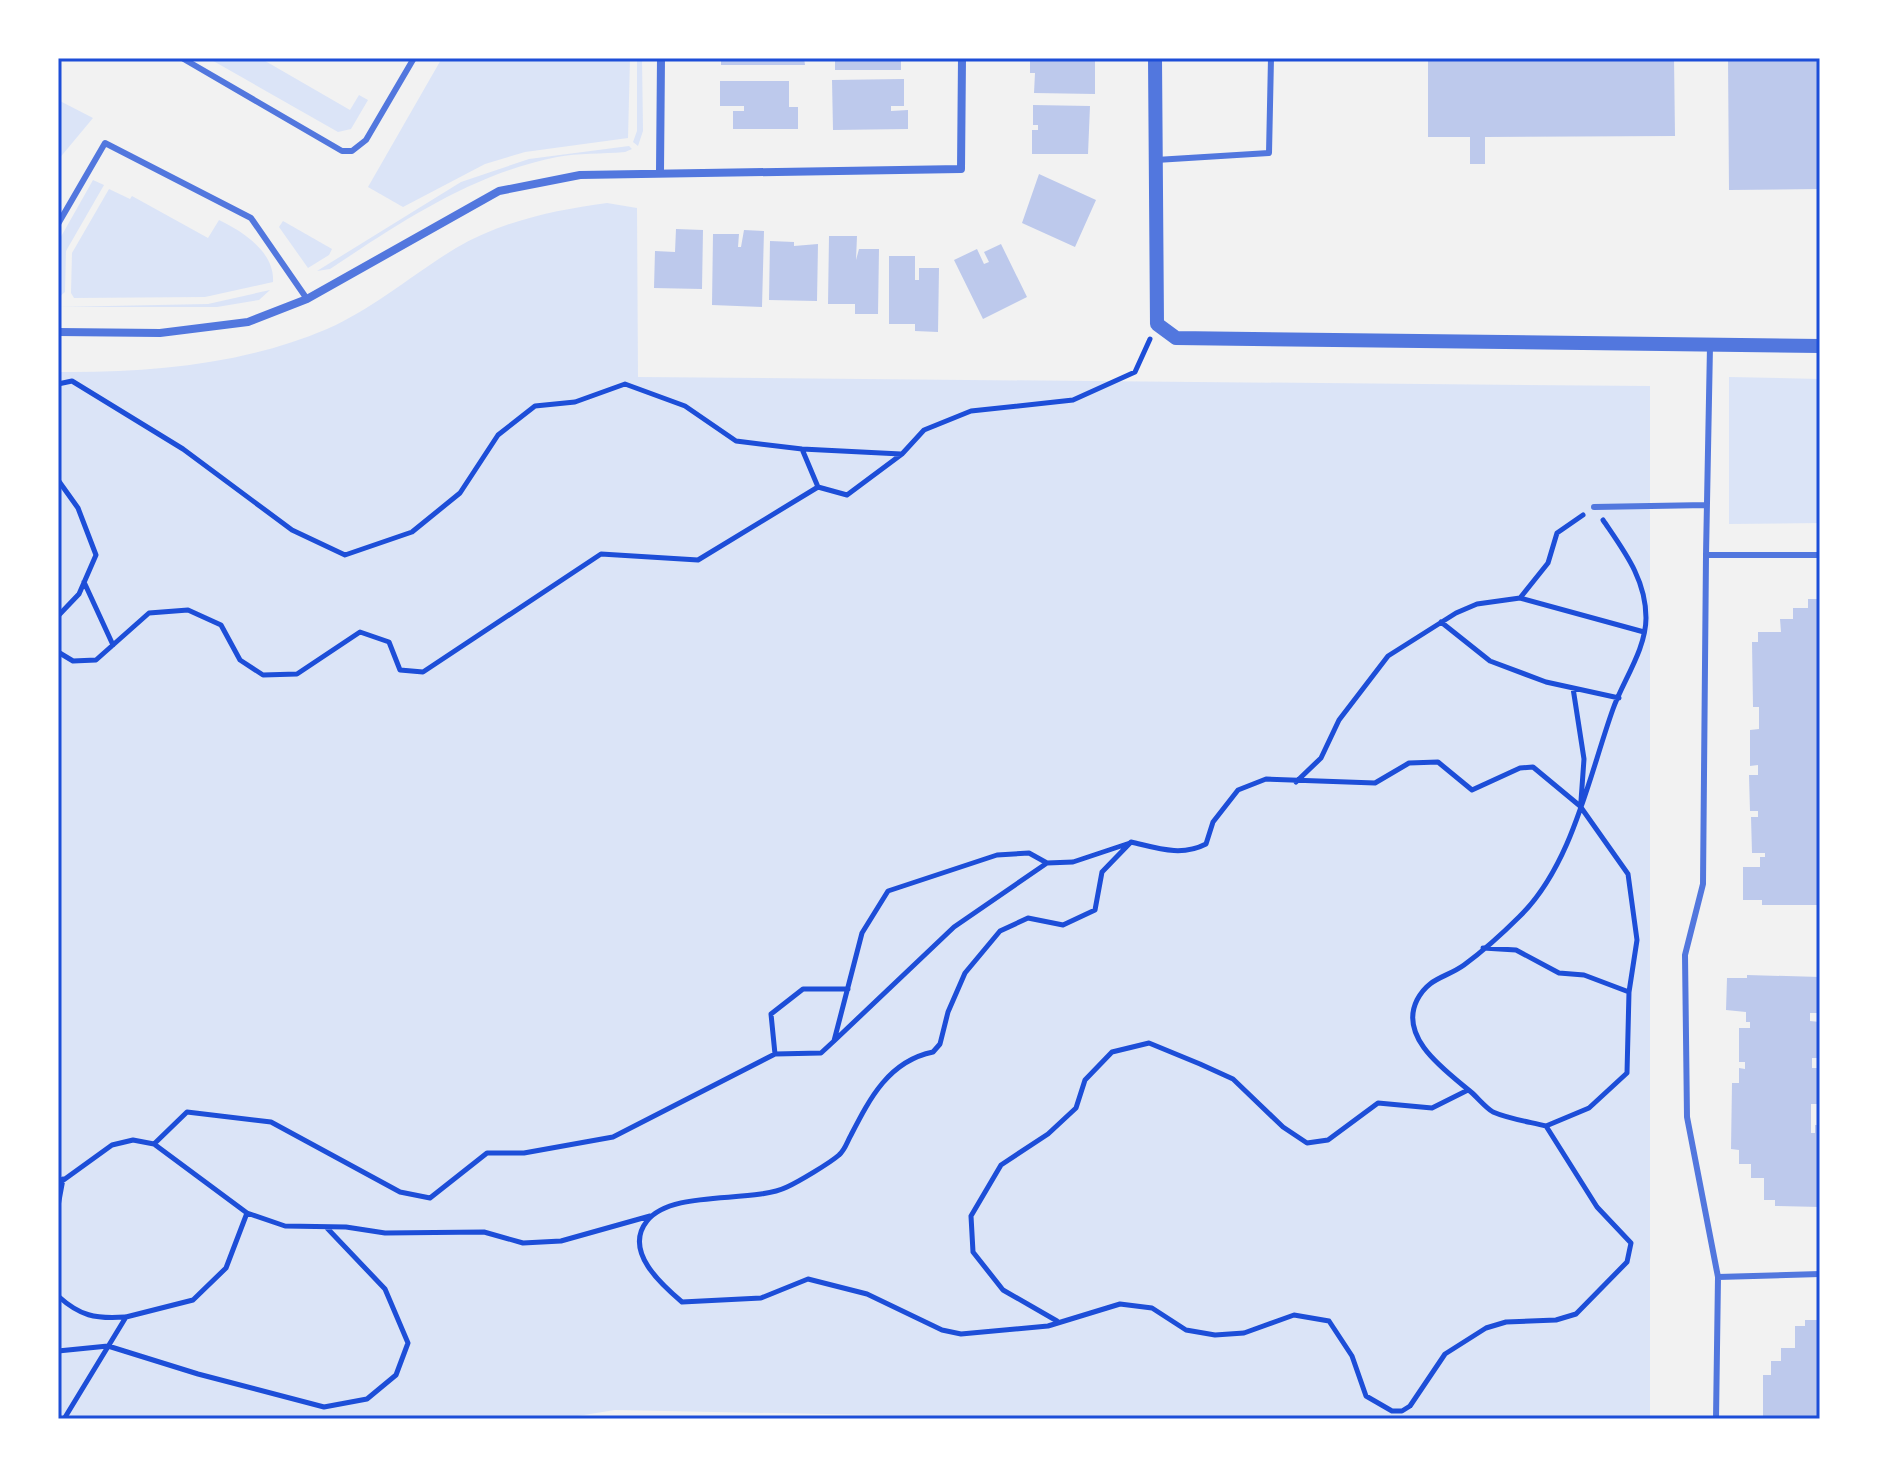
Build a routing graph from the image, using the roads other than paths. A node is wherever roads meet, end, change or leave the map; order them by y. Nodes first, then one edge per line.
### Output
1 (182, 58) edge
2 (414, 58) edge
3 (661, 58) edge
4 (962, 58) edge
5 (1155, 58) edge
6 (1271, 58) edge
7 (1155, 160) junction
8 (660, 171) junction
9 (58, 224) edge
10 (307, 299) junction
11 (58, 332) edge
12 (1710, 345) junction
13 (1820, 346) edge
14 (1707, 505) junction
15 (1594, 507) road end
16 (1706, 555) junction
17 (1820, 555) edge
18 (1820, 1274) edge
19 (1718, 1277) junction
20 (1716, 1419) edge

1 - 2 lane
3 - 8 street
4 - 8 street
5 - 7 street
6 - 7 lane
7 - 12 street
8 - 10 street
9 - 10 lane
10 - 11 street
12 - 13 street
12 - 14 lane
14 - 15 lane
14 - 16 lane
16 - 17 lane
16 - 19 lane
18 - 19 lane
19 - 20 lane

